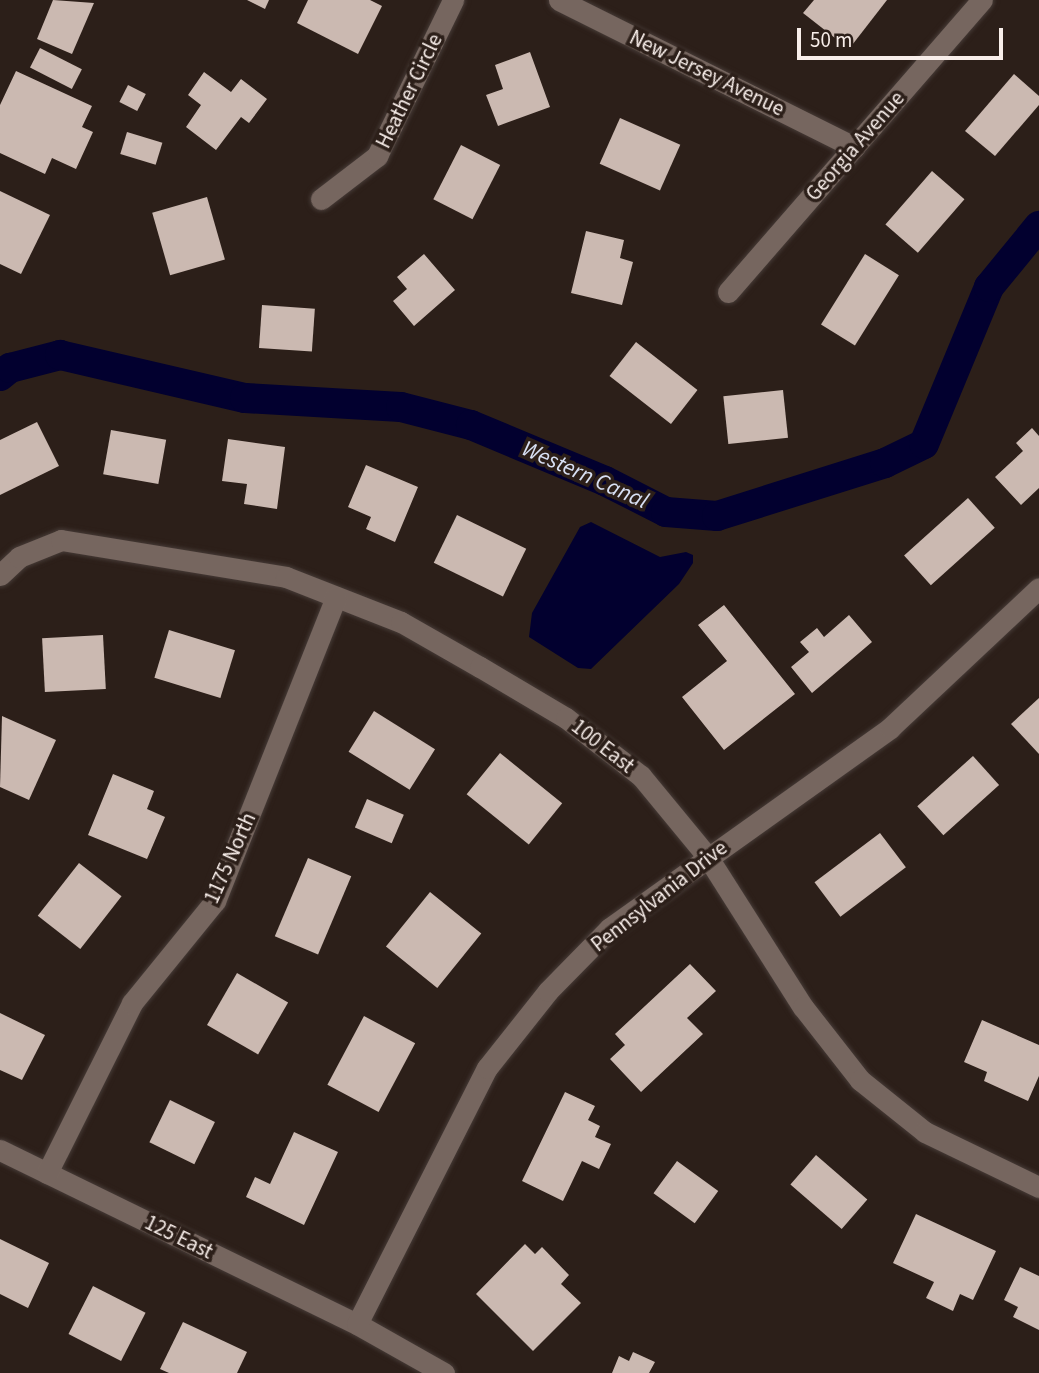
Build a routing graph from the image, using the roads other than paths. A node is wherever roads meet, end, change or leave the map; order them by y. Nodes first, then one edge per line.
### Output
1 (453, 0) edge
2 (559, 0) edge
3 (982, 0) edge
4 (854, 147) junction
5 (321, 199) dead end
6 (728, 292) dead end
7 (0, 575) edge
8 (1039, 588) edge
9 (337, 597) junction
10 (706, 856) junction
11 (0, 1150) edge
12 (47, 1173) junction
13 (1039, 1186) edge
14 (357, 1324) junction
15 (444, 1373) edge

1 - 5 street, Heather Circle
2 - 4 street, New Jersey Avenue
3 - 4 street, Georgia Avenue
4 - 6 street, Georgia Avenue
7 - 9 street, 100 East
8 - 10 street, Pennsylvania Drive
9 - 10 street, 100 East
9 - 12 street, 1175 North
10 - 13 street, 100 East
10 - 14 street, Pennsylvania Drive
11 - 12 street, 125 East
12 - 14 street, 125 East
14 - 15 street, 125 East

